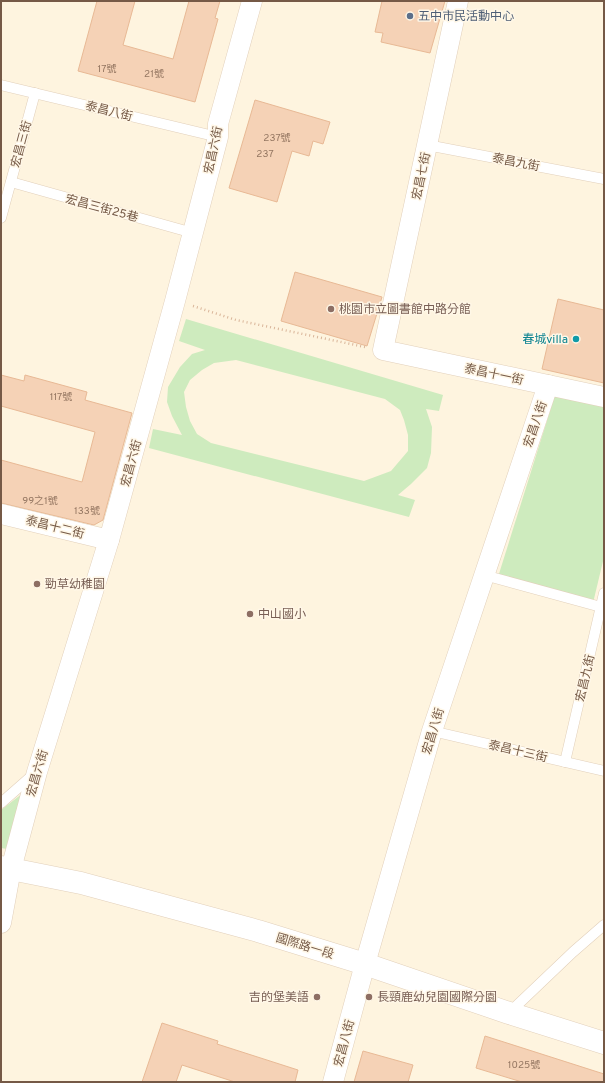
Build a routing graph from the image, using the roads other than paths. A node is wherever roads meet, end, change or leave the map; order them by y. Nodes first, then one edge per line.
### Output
1 (252, 1) edge
2 (458, 1) edge
3 (1, 85) edge
4 (35, 93) junction
5 (218, 138) junction
6 (427, 145) junction
7 (604, 179) edge
8 (11, 182) junction
9 (1, 218) edge
10 (193, 233) junction
11 (383, 350) joint
12 (548, 385) junction
13 (604, 397) edge
14 (1, 514) edge
15 (109, 540) junction
16 (484, 575) junction
17 (604, 593) edge
18 (601, 607) junction
19 (432, 731) junction
20 (565, 762) junction
21 (604, 771) edge
22 (37, 772) junction
23 (1, 803) edge
24 (6, 868) edge
25 (1, 923) edge
26 (604, 925) edge
27 (365, 964) junction
28 (509, 1013) junction
29 (604, 1043) edge
30 (334, 1082) edge

1 - 5 street, 宏昌六街
2 - 6 street, 宏昌七街
3 - 4 lane, 泰昌八街
4 - 5 lane, 泰昌八街
4 - 8 lane, 宏昌三街
5 - 10 street, 宏昌六街
6 - 7 lane, 泰昌九街
6 - 11 street, 宏昌七街
8 - 9 lane, 宏昌三街
8 - 10 lane, 宏昌三街25巷
10 - 15 street, 宏昌六街
11 - 12 street, 泰昌十一街
12 - 13 street, 泰昌十一街
12 - 16 street, 宏昌八街
14 - 15 street, 泰昌十二街
15 - 22 street, 宏昌六街
16 - 18 lane
16 - 19 street, 宏昌八街
17 - 18 lane, 宏昌九街
18 - 20 lane, 宏昌九街
19 - 20 lane, 泰昌十三街
19 - 27 street, 宏昌八街
20 - 21 lane, 泰昌十三街
22 - 23 lane
22 - 24 street, 宏昌六街
24 - 25 street, 宏昌六街
24 - 27 street, 國際路一段
26 - 28 lane
27 - 28 street, 國際路一段
27 - 30 street, 宏昌八街
28 - 29 street, 國際路一段

